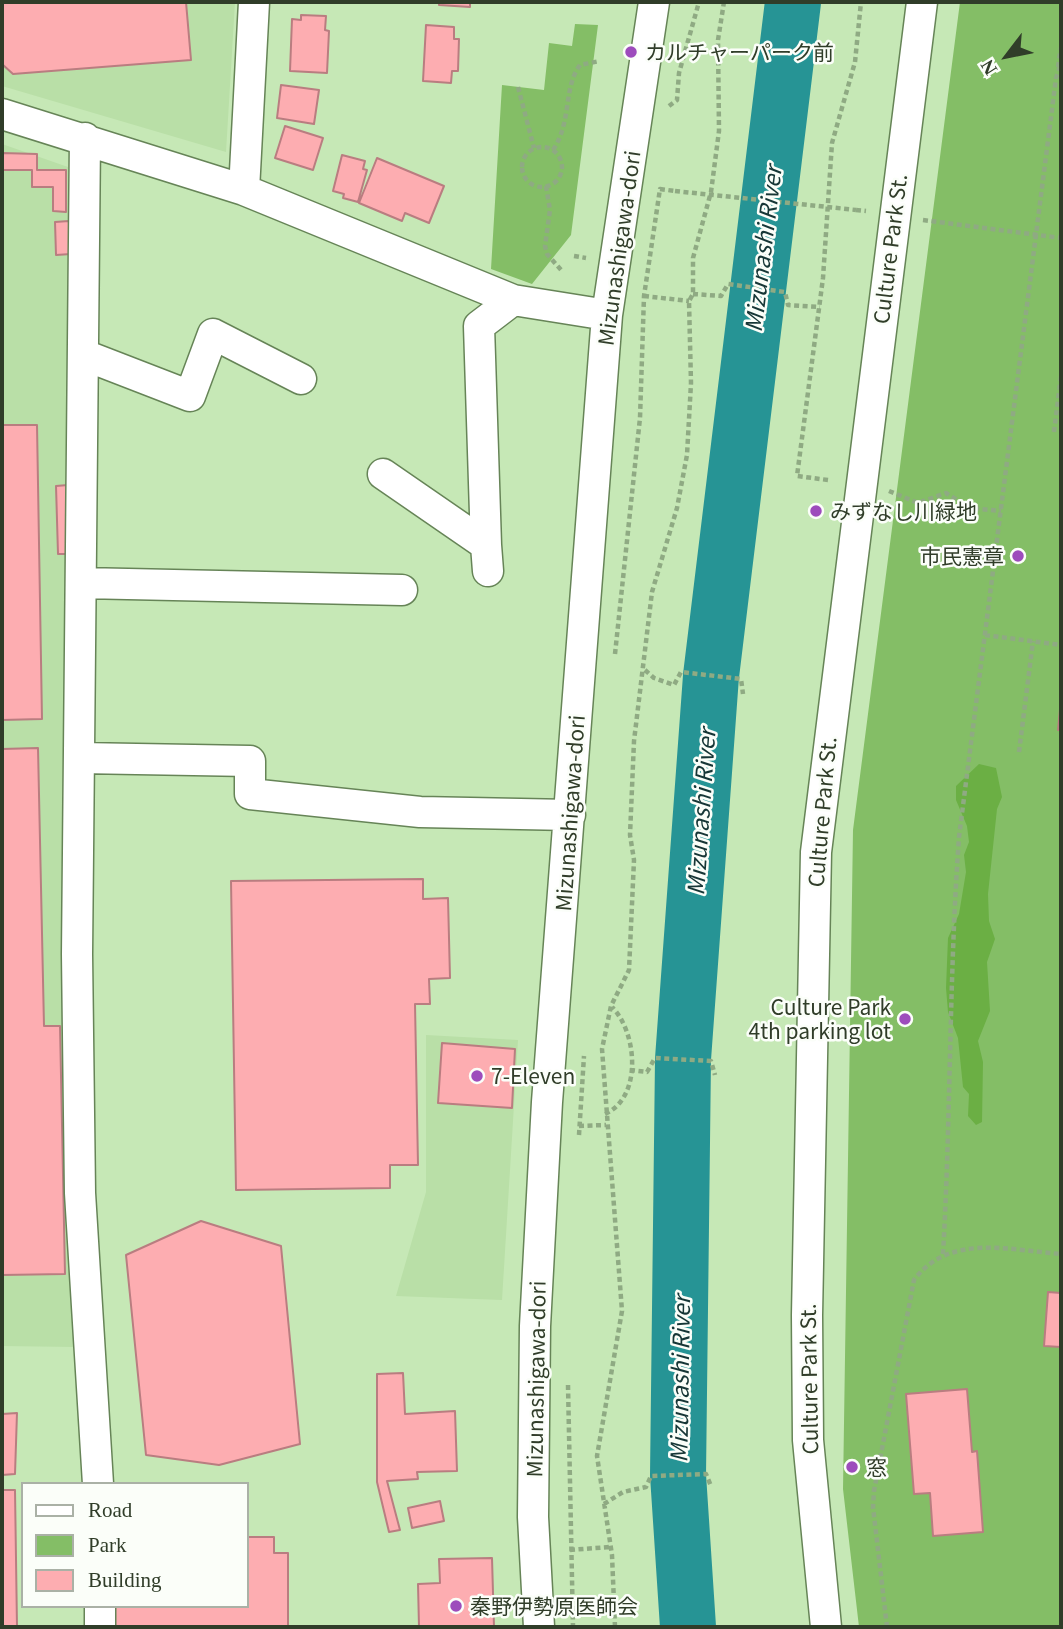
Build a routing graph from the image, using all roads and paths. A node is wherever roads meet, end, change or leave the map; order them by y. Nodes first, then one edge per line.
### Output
1 (254, 2) edge
2 (654, 2) edge
3 (699, 2) edge
4 (723, 2) edge
5 (861, 2) edge
6 (922, 2) edge
7 (1061, 47) edge
8 (600, 61) dead end
9 (1061, 63) edge
10 (1056, 78) junction
11 (518, 87) dead end
12 (662, 110) dead end
13 (2, 114) edge
14 (85, 138) junction
15 (534, 148) junction
16 (553, 150) junction
17 (546, 186) junction
18 (244, 190) junction
19 (856, 210) dead end
20 (922, 220) dead end
21 (1035, 235) junction
22 (1061, 238) edge
23 (562, 271) dead end
24 (693, 294) junction
25 (644, 296) junction
26 (513, 300) junction
27 (689, 301) junction
28 (820, 307) junction
29 (607, 315) junction
30 (83, 355) junction
31 (1061, 376) edge
32 (301, 379) dead end
33 (1059, 402) edge
34 (1054, 432) dead end
35 (383, 474) dead end
36 (828, 480) dead end
37 (889, 491) dead end
38 (1001, 511) junction
39 (82, 583) junction
40 (402, 590) dead end
41 (985, 635) junction
42 (1033, 641) junction
43 (1061, 645) edge
44 (614, 656) dead end
45 (645, 670) junction
46 (743, 694) dead end
47 (1019, 752) dead end
48 (80, 758) junction
49 (570, 815) junction
50 (611, 1006) junction
51 (584, 1047) dead end
52 (630, 1070) junction
53 (715, 1075) dead end
54 (605, 1114) junction
55 (607, 1125) junction
56 (579, 1126) junction
57 (578, 1139) dead end
58 (943, 1254) junction
59 (1061, 1254) edge
60 (568, 1379) dead end
61 (98, 1482) edge
62 (711, 1486) dead end
63 (604, 1504) junction
64 (609, 1547) junction
65 (570, 1550) junction
66 (100, 1608) edge
67 (100, 1627) edge
68 (539, 1627) edge
69 (573, 1627) edge
70 (615, 1627) edge
71 (826, 1627) edge
72 (887, 1627) edge

1 - 18 street
2 - 29 street, Mizunashigawa-dori
3 - 12 path
4 - 24 path
5 - 28 path
6 - 71 street, Culture Park St.
7 - 10 path
8 - 16 path
9 - 10 path
10 - 21 path
11 - 15 path
13 - 14 street
14 - 18 street
14 - 30 street
15 - 16 path
15 - 17 path
16 - 17 path
17 - 23 path
18 - 26 street
19 - 25 path, bridge
20 - 21 path
21 - 22 path
21 - 38 path
24 - 27 path
24 - 28 path
25 - 27 path
25 - 44 path
26 - 29 street
26 - 35 street
27 - 45 path
28 - 36 path
29 - 49 street, Mizunashigawa-dori
30 - 32 street
30 - 39 street
31 - 33 path
33 - 34 path
37 - 38 path
38 - 41 path
39 - 40 street
39 - 48 street
41 - 42 path
41 - 58 path
42 - 43 path
42 - 47 path
45 - 46 path
45 - 50 path
48 - 49 street
48 - 61 street
49 - 68 street, Mizunashigawa-dori
50 - 52 path
50 - 54 path
51 - 56 path
52 - 53 path
52 - 54 path
54 - 55 path
55 - 56 path
55 - 63 path
56 - 57 path
58 - 59 path
58 - 72 path
60 - 65 path
62 - 63 path
63 - 64 path
64 - 65 path
64 - 70 path
65 - 69 path
66 - 67 street

